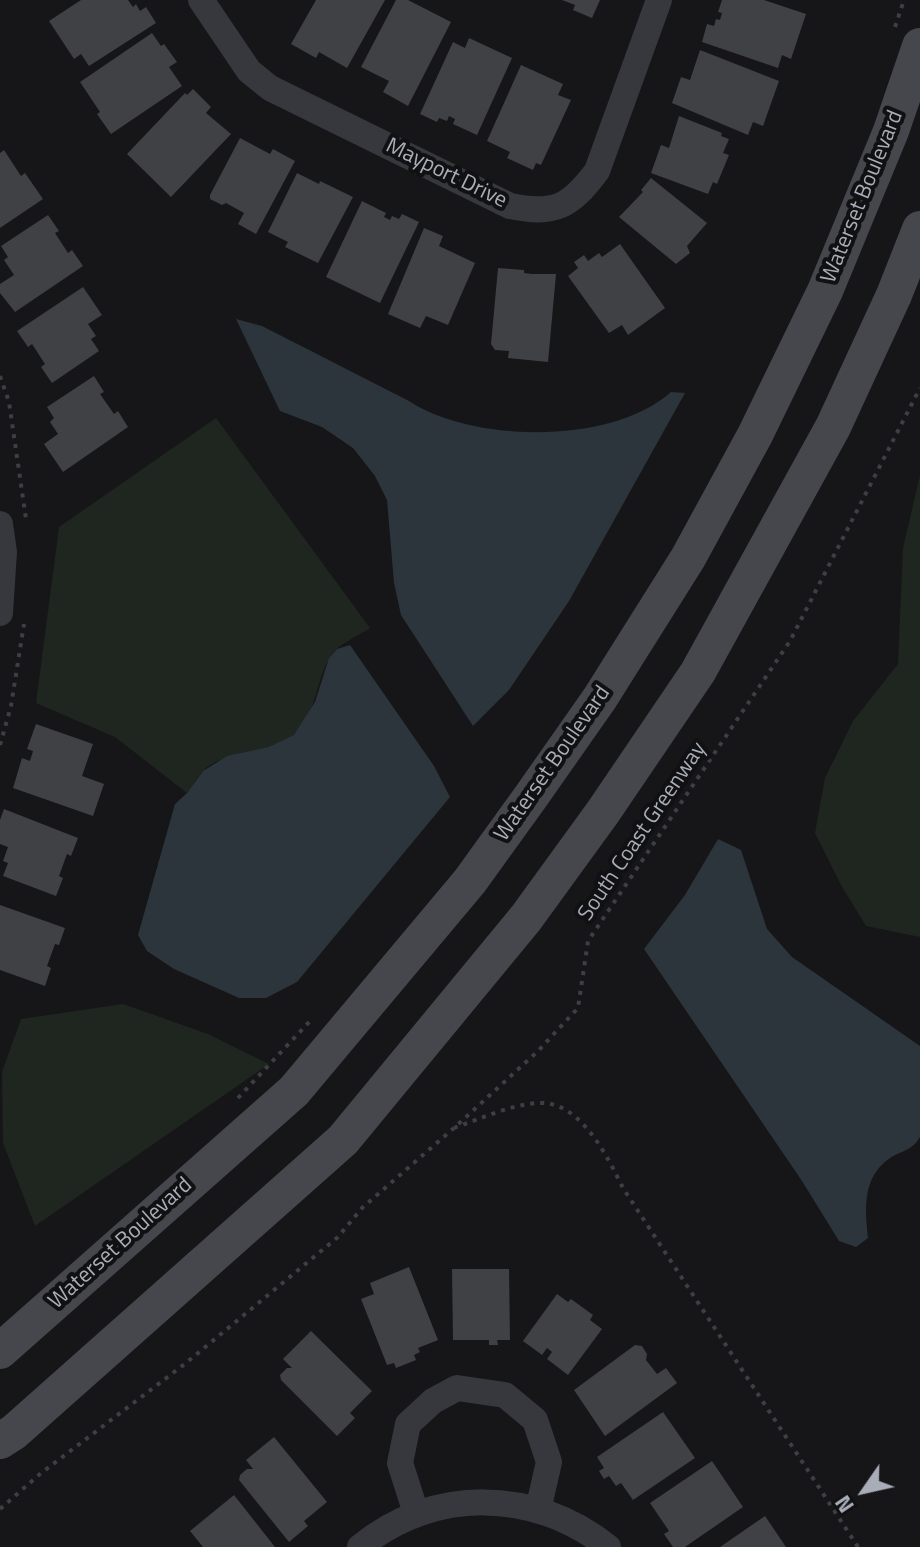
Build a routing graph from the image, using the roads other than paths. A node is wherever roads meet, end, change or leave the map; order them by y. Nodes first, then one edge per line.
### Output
1 (201, 0) edge
2 (659, 0) edge
3 (906, 42) edge
4 (920, 229) edge
5 (0, 524) edge
6 (0, 613) edge
7 (0, 1351) edge
8 (0, 1441) edge
9 (538, 1510) junction
10 (416, 1513) junction
11 (360, 1547) edge
12 (608, 1547) edge

1 - 2 street, Mayport Drive
3 - 7 street, Waterset Boulevard
4 - 8 street
5 - 6 street
9 - 10 street
9 - 10 street
9 - 12 street
10 - 11 street

